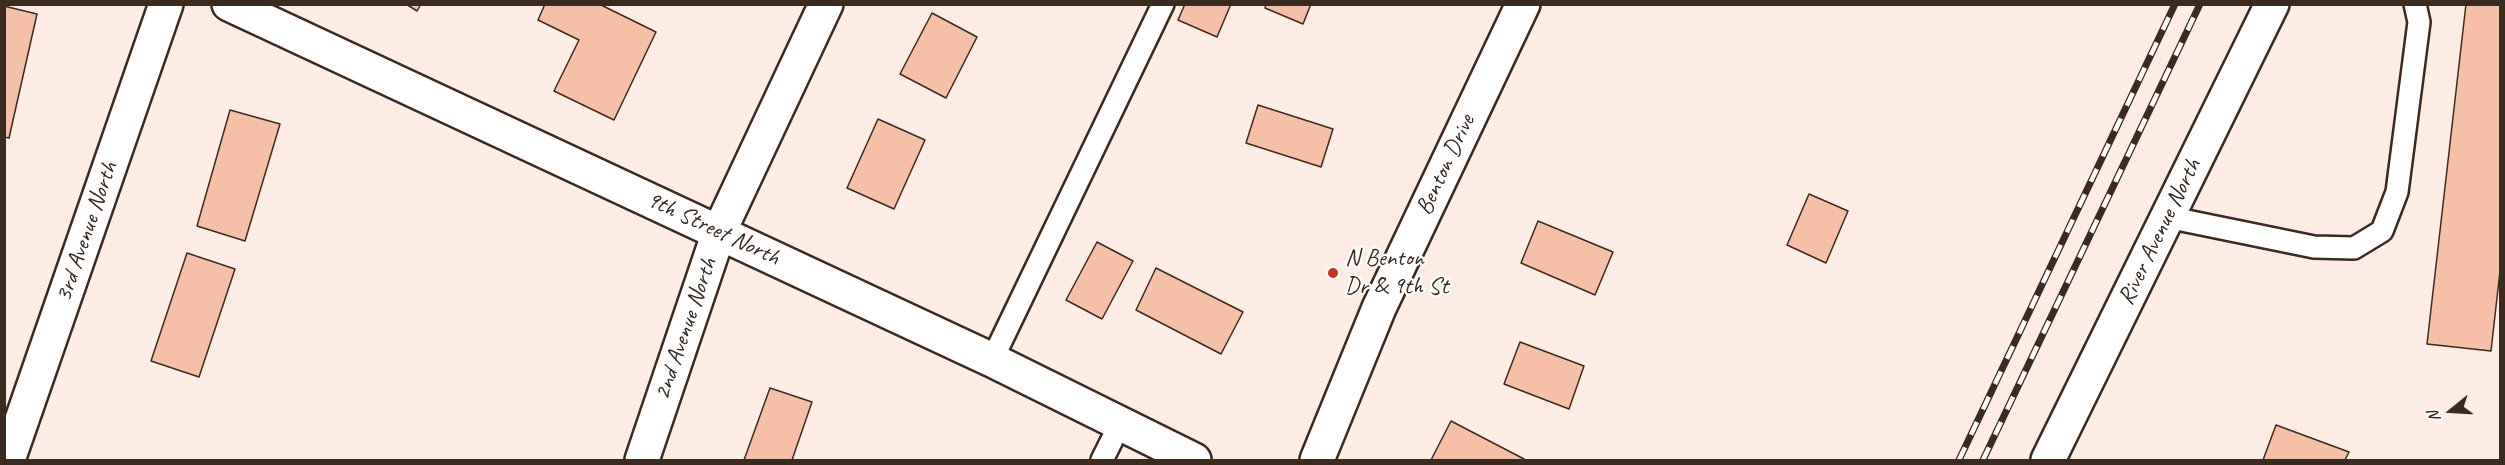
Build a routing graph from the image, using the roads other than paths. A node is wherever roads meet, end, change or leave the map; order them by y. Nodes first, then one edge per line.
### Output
1 (166, 4) edge
2 (228, 4) edge
3 (826, 4) edge
4 (1163, 4) edge
5 (1523, 4) edge
6 (2272, 4) edge
7 (2415, 4) edge
8 (2168, 218) junction
9 (719, 232) junction
10 (992, 360) junction
11 (1120, 424) junction
12 (8, 460) edge
13 (642, 460) edge
14 (1102, 460) edge
15 (1194, 460) edge
16 (1317, 460) edge
17 (2048, 460) edge

1 - 12 street, 3rd Avenue North
2 - 9 street, 9th Street North
3 - 9 street, 2nd Avenue North
4 - 10 lane
5 - 16 street, Benton Drive
6 - 8 street, River Avenue North
7 - 8 lane
8 - 17 street, River Avenue North
9 - 10 street, 9th Street North
9 - 13 street, 2nd Avenue North
10 - 11 street, 9th Street North
11 - 14 lane
11 - 15 street, 9th Street North

